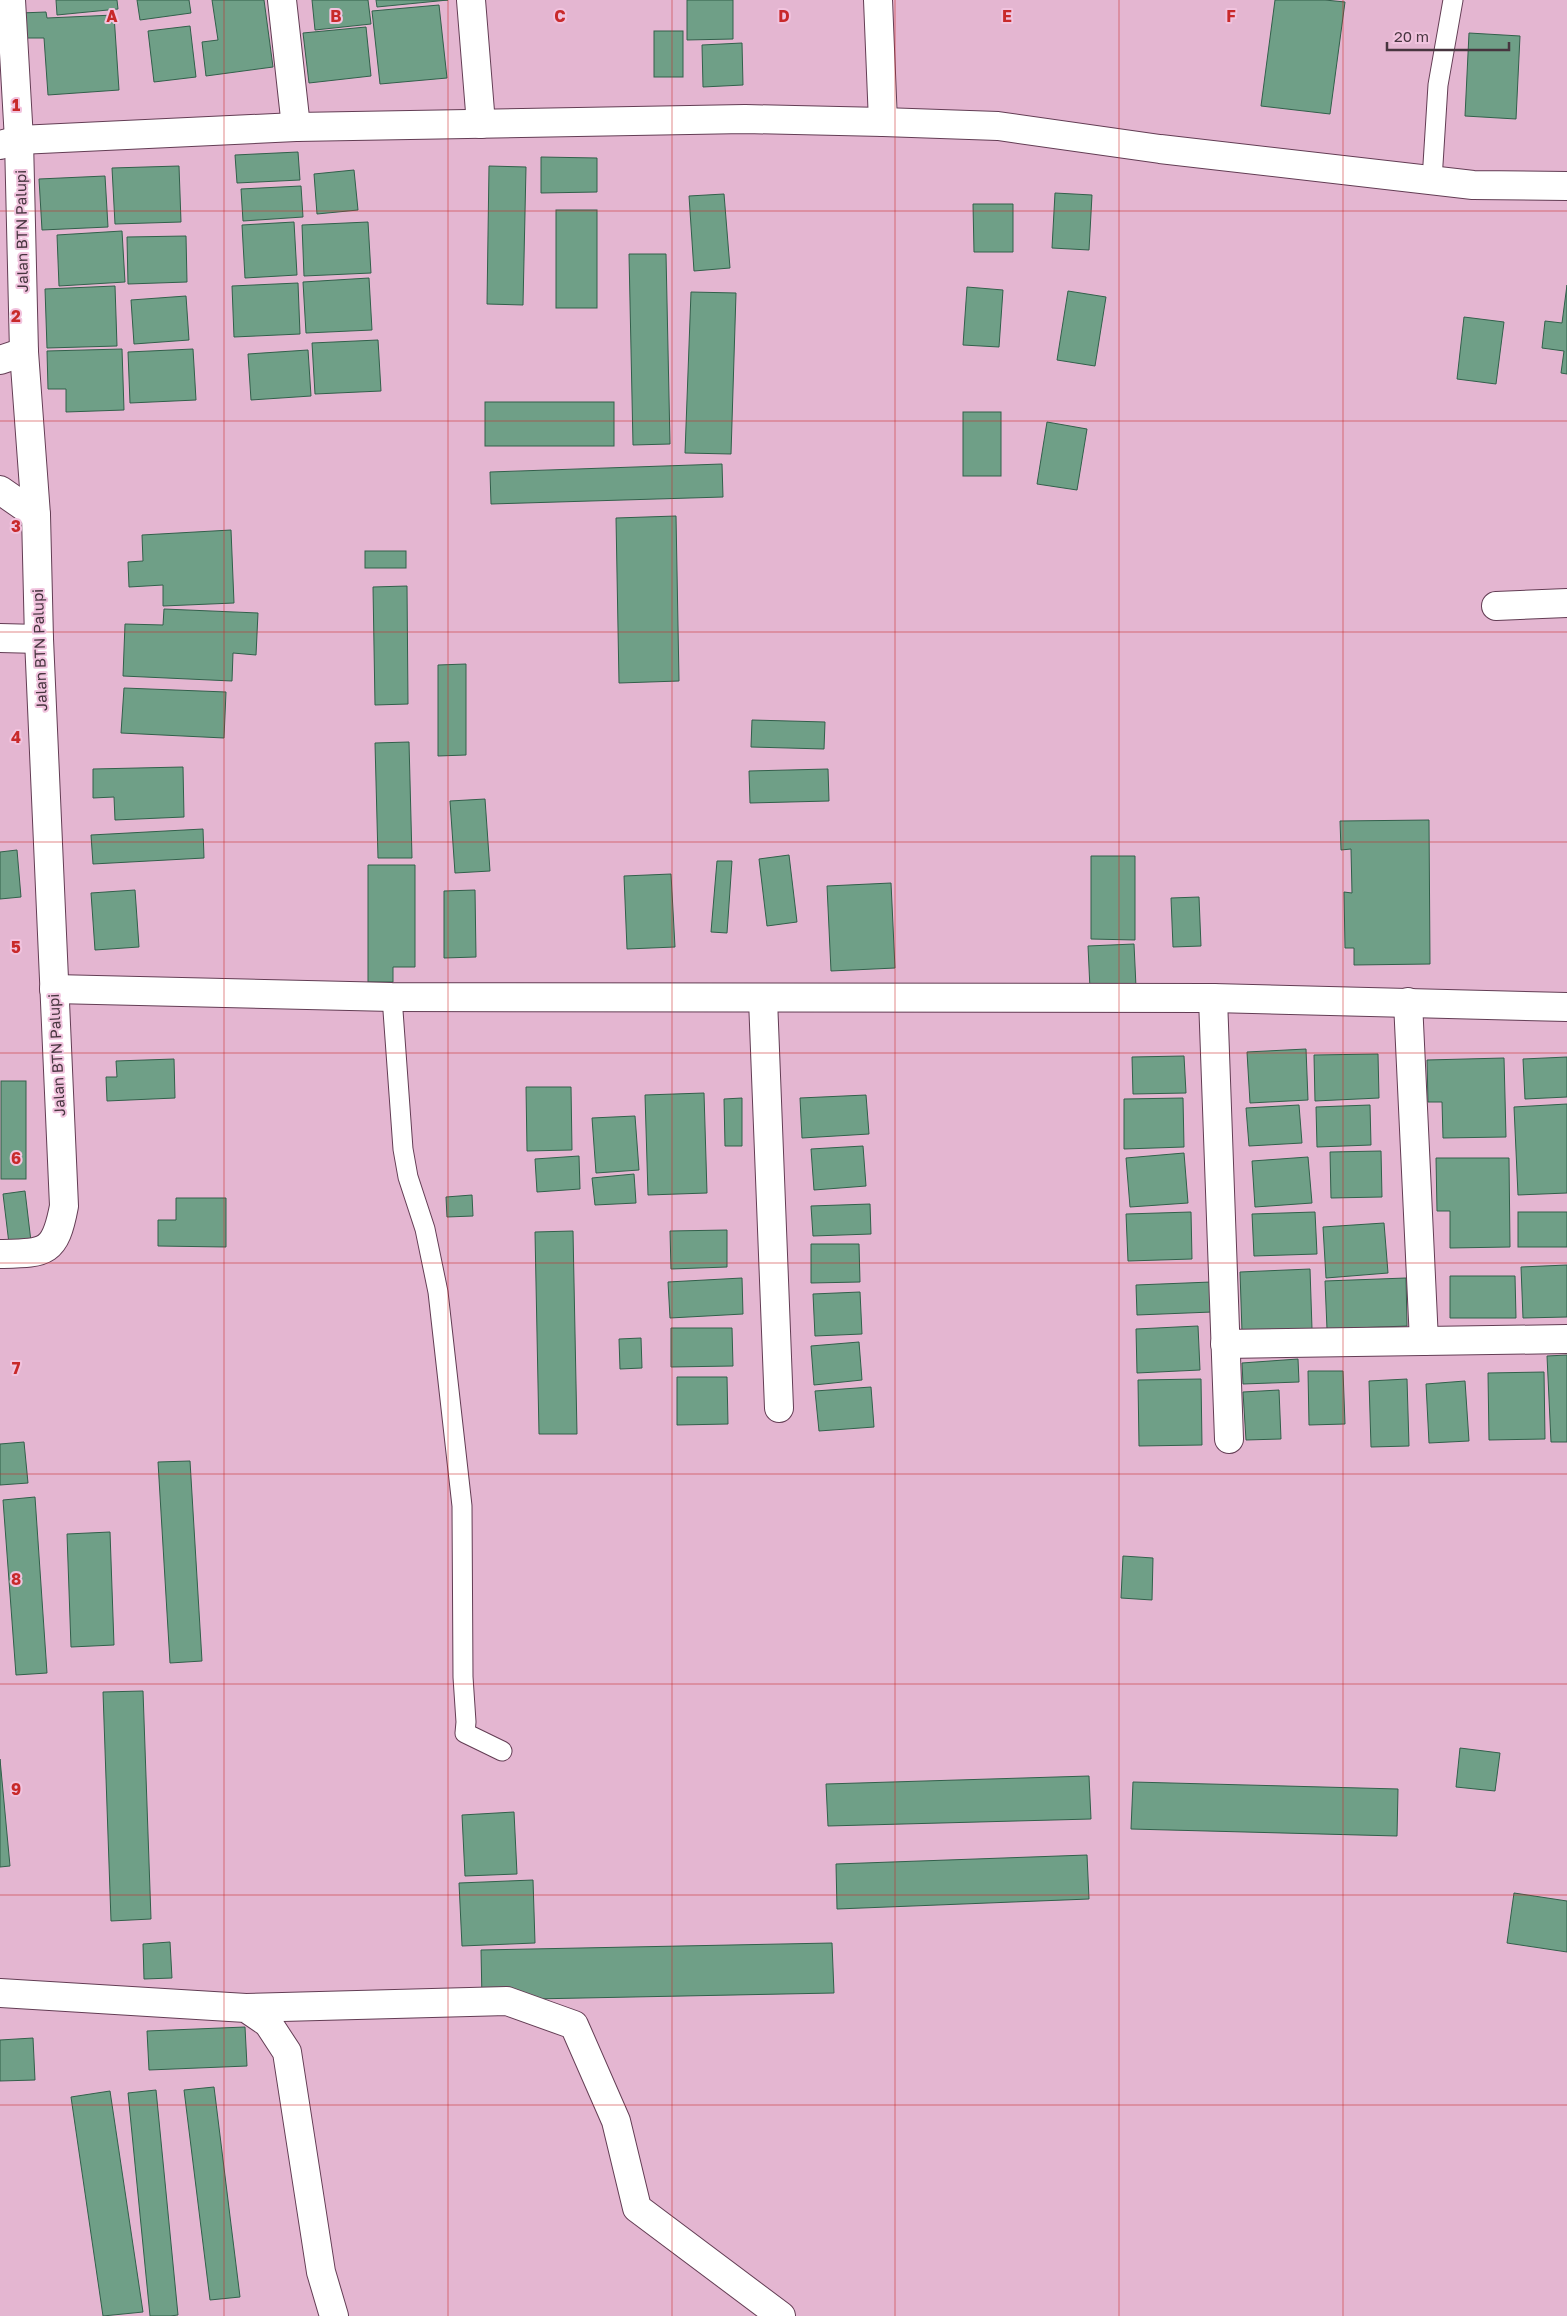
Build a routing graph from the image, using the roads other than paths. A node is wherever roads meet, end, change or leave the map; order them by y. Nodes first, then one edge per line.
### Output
1 (10, 0) edge
2 (282, 0) edge
3 (471, 0) edge
4 (878, 0) edge
5 (1454, 0) edge
6 (883, 122) junction
7 (481, 124) junction
8 (296, 127) junction
9 (10, 143) edge
10 (1432, 180) junction
11 (1567, 186) edge
12 (12, 350) edge
13 (0, 490) edge
14 (36, 515) junction
15 (1567, 603) edge
16 (1496, 606) dead end
17 (0, 638) edge
18 (39, 639) junction
19 (54, 989) junction
20 (392, 997) junction
21 (1213, 998) junction
22 (763, 999) junction
23 (1408, 1002) junction
24 (1567, 1007) edge
25 (0, 1254) edge
26 (1567, 1340) edge
27 (1424, 1342) junction
28 (1225, 1344) junction
29 (779, 1408) dead end
30 (1229, 1439) dead end
31 (502, 1751) dead end
32 (0, 1993) edge
33 (246, 2008) junction
34 (334, 2316) edge
35 (781, 2316) edge

1 - 9 street, Jalan BTN Palupi
2 - 8 street
3 - 7 street
4 - 6 street
5 - 10 lane
6 - 7 street
6 - 10 street
7 - 8 street
8 - 9 street
9 - 12 street, Jalan BTN Palupi
10 - 11 street
12 - 14 street, Jalan BTN Palupi
13 - 14 street
14 - 18 street, Jalan BTN Palupi
15 - 16 street
17 - 18 street
18 - 19 street, Jalan BTN Palupi
19 - 20 street
19 - 25 street, Jalan BTN Palupi
20 - 22 street
20 - 31 lane
21 - 22 street
21 - 23 street
21 - 28 street
22 - 29 street
23 - 24 street
23 - 27 street
26 - 27 street
27 - 28 street
28 - 30 street
32 - 33 street
33 - 34 street
33 - 35 street

